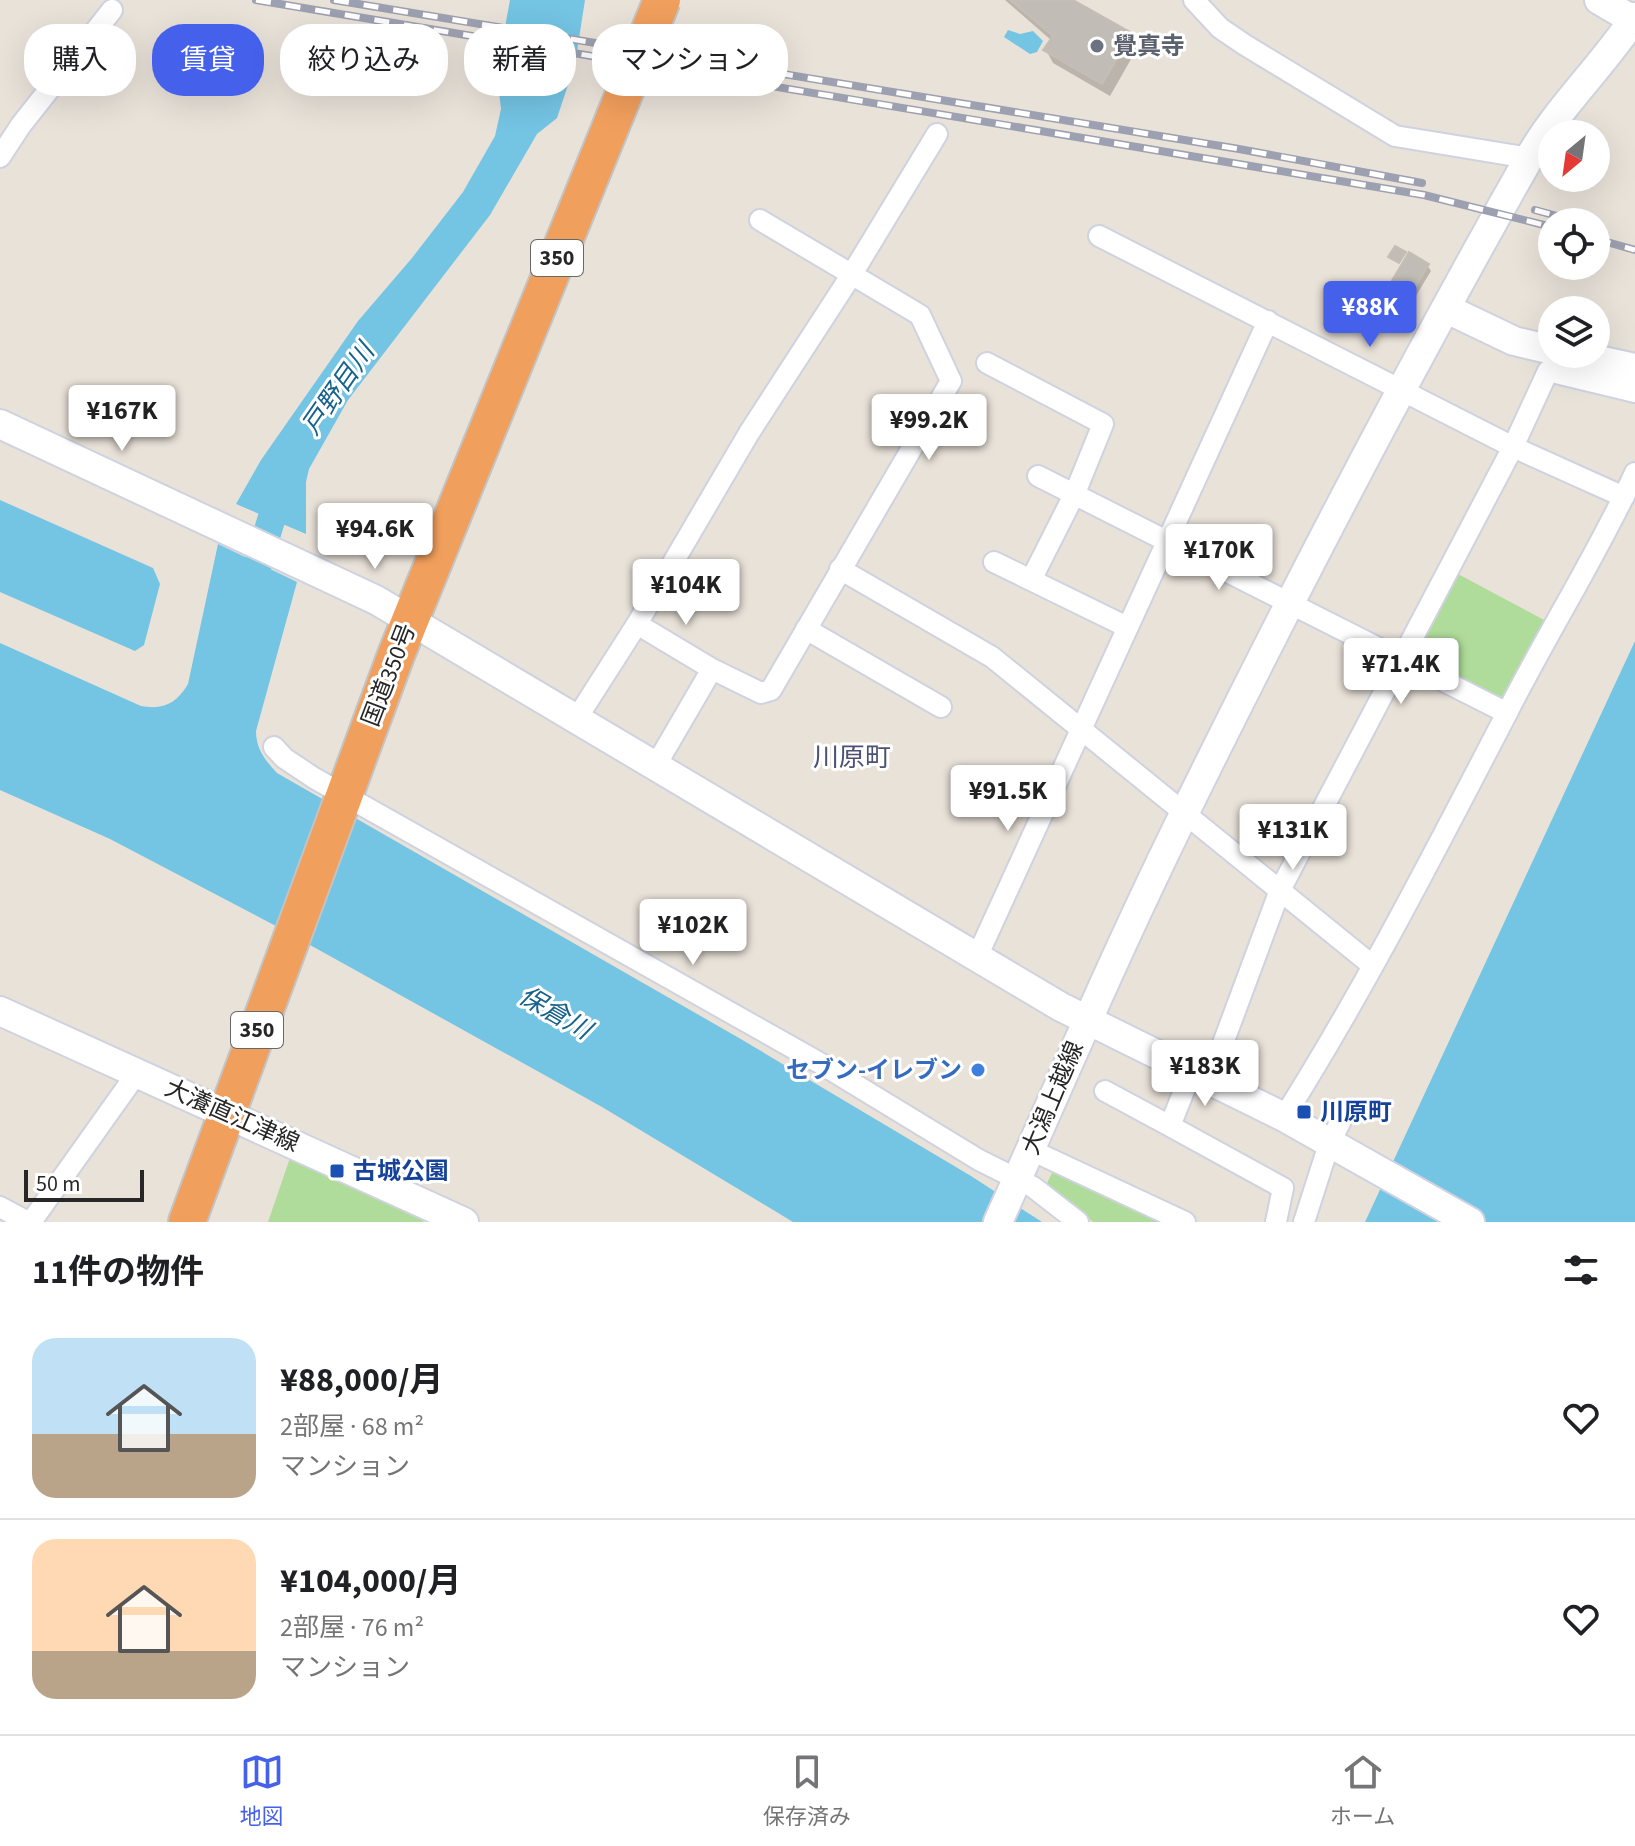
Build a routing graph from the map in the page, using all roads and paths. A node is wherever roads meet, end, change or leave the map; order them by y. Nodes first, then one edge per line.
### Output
1 (662, 0) edge
2 (1194, 0) edge
3 (1599, 0) edge
4 (112, 10) dead end
5 (1634, 20) edge
6 (937, 134) dead end
7 (0, 157) edge
8 (1529, 158) junction
9 (760, 220) dead end
10 (1099, 236) dead end
11 (852, 274) junction
12 (1447, 309) junction
13 (1268, 321) junction
14 (1538, 347) edge
15 (987, 363) dead end
16 (1610, 363) edge
17 (1635, 368) edge
18 (1402, 390) junction
19 (1635, 392) edge
20 (0, 424) edge
21 (1513, 447) junction
22 (1635, 473) edge
23 (1038, 476) dead end
24 (1075, 493) junction
25 (1624, 497) junction
26 (1167, 541) junction
27 (994, 562) dead end
28 (840, 569) junction
29 (1031, 580) junction
30 (1290, 604) junction
31 (410, 619) junction
32 (637, 624) junction
33 (1127, 627) junction
34 (806, 629) junction
35 (1401, 658) junction
36 (712, 669) junction
37 (941, 707) dead end
38 (1507, 713) junction
39 (577, 718) junction
40 (1081, 726) junction
41 (274, 747) dead end
42 (656, 765) junction
43 (343, 800) junction
44 (1185, 812) junction
45 (1280, 890) junction
46 (976, 959) junction
47 (1373, 966) junction
48 (0, 1011) edge
49 (1087, 1021) junction
50 (137, 1073) junction
51 (1200, 1077) junction
52 (1105, 1091) dead end
53 (227, 1112) junction
54 (1284, 1117) junction
55 (1170, 1126) junction
56 (1339, 1139) junction
57 (1031, 1150) junction
58 (1014, 1187) junction
59 (0, 1207) edge
60 (445, 1218) edge
61 (29, 1222) edge
62 (187, 1222) edge
63 (998, 1222) edge
64 (1078, 1222) edge
65 (1185, 1222) edge
66 (1276, 1222) edge
67 (1304, 1222) edge
68 (1470, 1222) edge

1 - 31 highway, 国道350号 / 350, bridge
2 - 8 street
3 - 5 street
4 - 7 street
5 - 8 street
6 - 11 street
8 - 12 street
9 - 11 street
10 - 13 street
11 - 28 street
11 - 32 street
12 - 14 street
12 - 18 street
13 - 18 street
13 - 26 street
15 - 24 street
16 - 17 street
18 - 21 street
18 - 30 street
19 - 21 street
20 - 31 street
21 - 25 street
21 - 35 street
22 - 25 street
23 - 24 street
24 - 26 street
24 - 29 street
25 - 38 street
26 - 30 street
26 - 33 street
27 - 29 street
28 - 34 street
28 - 40 street
29 - 33 street
30 - 35 street
30 - 44 street
31 - 39 street
31 - 43 highway, 国道350号 / 350
32 - 36 street
32 - 39 street
33 - 40 street
34 - 36 street
34 - 37 street
35 - 38 street
35 - 45 street
36 - 42 street
38 - 47 street
39 - 42 street
40 - 44 street
40 - 46 street
41 - 43 street
42 - 46 street
43 - 53 highway, 国道350号 / 350
43 - 58 street
44 - 45 street
44 - 49 street
45 - 47 street
45 - 51 street
46 - 49 street
47 - 54 street
48 - 50 street, 大瀁直江津線
49 - 51 street, 大潟上越線
49 - 57 street, 大潟上越線
50 - 53 street, 大瀁直江津線
50 - 61 street
51 - 54 street, 大潟上越線
51 - 55 street
52 - 55 street
53 - 60 street, 大瀁直江津線
53 - 62 highway, 国道350号 / 350
54 - 56 street, 大潟上越線
55 - 66 street
56 - 67 street
56 - 68 street, 大潟上越線
57 - 58 street, 大潟上越線
57 - 65 street
58 - 63 street, 大潟上越線
58 - 64 street
59 - 61 street

